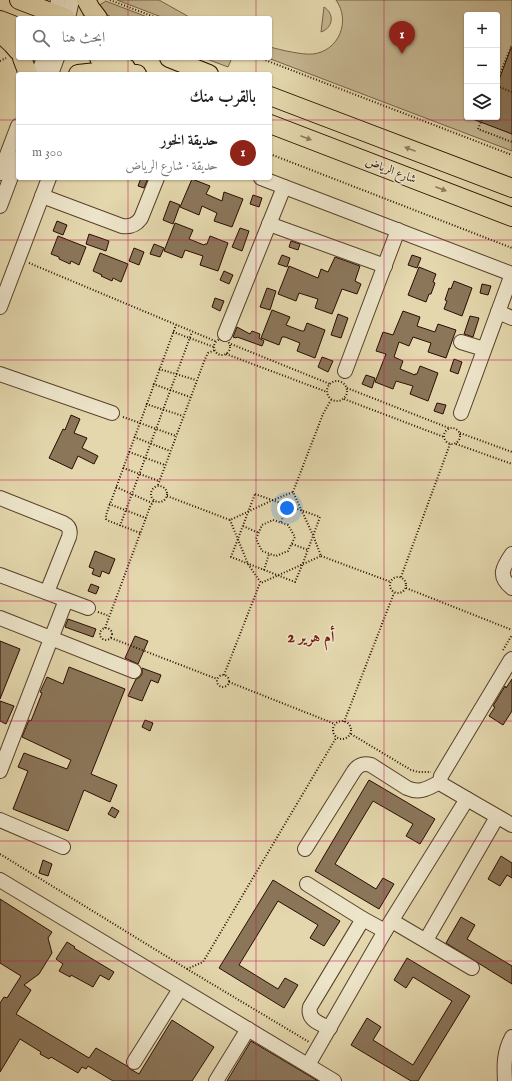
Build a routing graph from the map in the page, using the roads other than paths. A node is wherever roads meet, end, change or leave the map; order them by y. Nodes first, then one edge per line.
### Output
1 (19, 0) edge
2 (72, 0) edge
3 (86, 0) edge
4 (57, 14) edge
5 (96, 16) edge
6 (0, 20) edge
7 (16, 26) edge
8 (0, 33) edge
9 (16, 49) edge
10 (23, 60) edge
11 (43, 60) edge
12 (56, 60) edge
13 (104, 60) edge
14 (173, 60) edge
15 (27, 72) edge
16 (39, 72) edge
17 (52, 72) edge
18 (136, 72) edge
19 (205, 72) edge
20 (272, 97) edge
21 (272, 125) edge
22 (16, 131) edge
23 (16, 163) edge
24 (0, 172) edge
25 (48, 180) edge
26 (156, 180) edge
27 (267, 180) edge
28 (284, 187) junction
29 (512, 188) edge
30 (42, 196) junction
31 (0, 206) edge
32 (512, 217) edge
33 (269, 224) junction
34 (398, 230) junction
35 (385, 266) junction
36 (512, 274) edge
37 (0, 305) edge
38 (498, 312) junction
39 (512, 318) edge
40 (224, 340) road end
41 (461, 342) dead end
42 (484, 349) junction
43 (345, 371) dead end
44 (0, 374) edge
45 (112, 413) road end
46 (461, 413) dead end
47 (0, 498) edge
48 (512, 554) edge
49 (0, 574) edge
50 (512, 588) edge
51 (47, 592) junction
52 (66, 600) junction
53 (88, 608) dead end
54 (0, 618) edge
55 (51, 638) junction
56 (512, 659) edge
57 (134, 671) dead end
58 (0, 771) edge
59 (441, 777) junction
60 (466, 799) junction
61 (507, 819) edge
62 (0, 820) edge
63 (63, 847) dead end
64 (305, 849) dead end
65 (0, 880) edge
66 (306, 884) dead end
67 (363, 919) junction
68 (389, 926) junction
69 (426, 940) junction
70 (472, 968) dead end
71 (180, 988) junction
72 (330, 1028) junction
73 (248, 1029) junction
74 (512, 1037) edge
75 (134, 1062) dead end
76 (308, 1065) junction
77 (216, 1081) edge
78 (334, 1081) edge
79 (505, 1081) edge

1 - 4 main road
2 - 4 street
3 - 5 main road
6 - 7 main road
8 - 9 main road
10 - 15 main road
11 - 16 street
12 - 17 street
13 - 18 main road
14 - 19 main road
29 -> 20 main road
21 -> 32 main road, شارع الرياض
22 - 24 street
23 - 31 street
25 - 30 street
26 - 30 street
27 - 28 street
28 - 33 street
28 - 34 street
30 - 37 street
33 - 35 street
33 - 40 street
34 - 35 street
34 - 36 street
35 - 43 street
36 - 38 street
38 - 39 street
38 - 42 street
41 - 42 street
42 - 46 street
44 - 45 street
47 - 51 street
48 - 50 street
49 - 51 street
51 - 52 street
52 - 53 street
52 - 55 street
54 - 55 street
55 - 57 street
55 - 58 street
56 - 59 street
59 - 60 street
59 - 64 street
60 - 61 street
60 - 68 street
61 - 69 street
62 - 63 street
65 - 71 street
66 - 67 street
67 - 68 street
67 - 72 street
68 - 69 street
68 - 72 street
69 - 70 street
71 - 73 street
71 - 75 street
72 - 76 street
73 - 76 street
73 - 77 street
74 - 79 street
76 - 78 street

